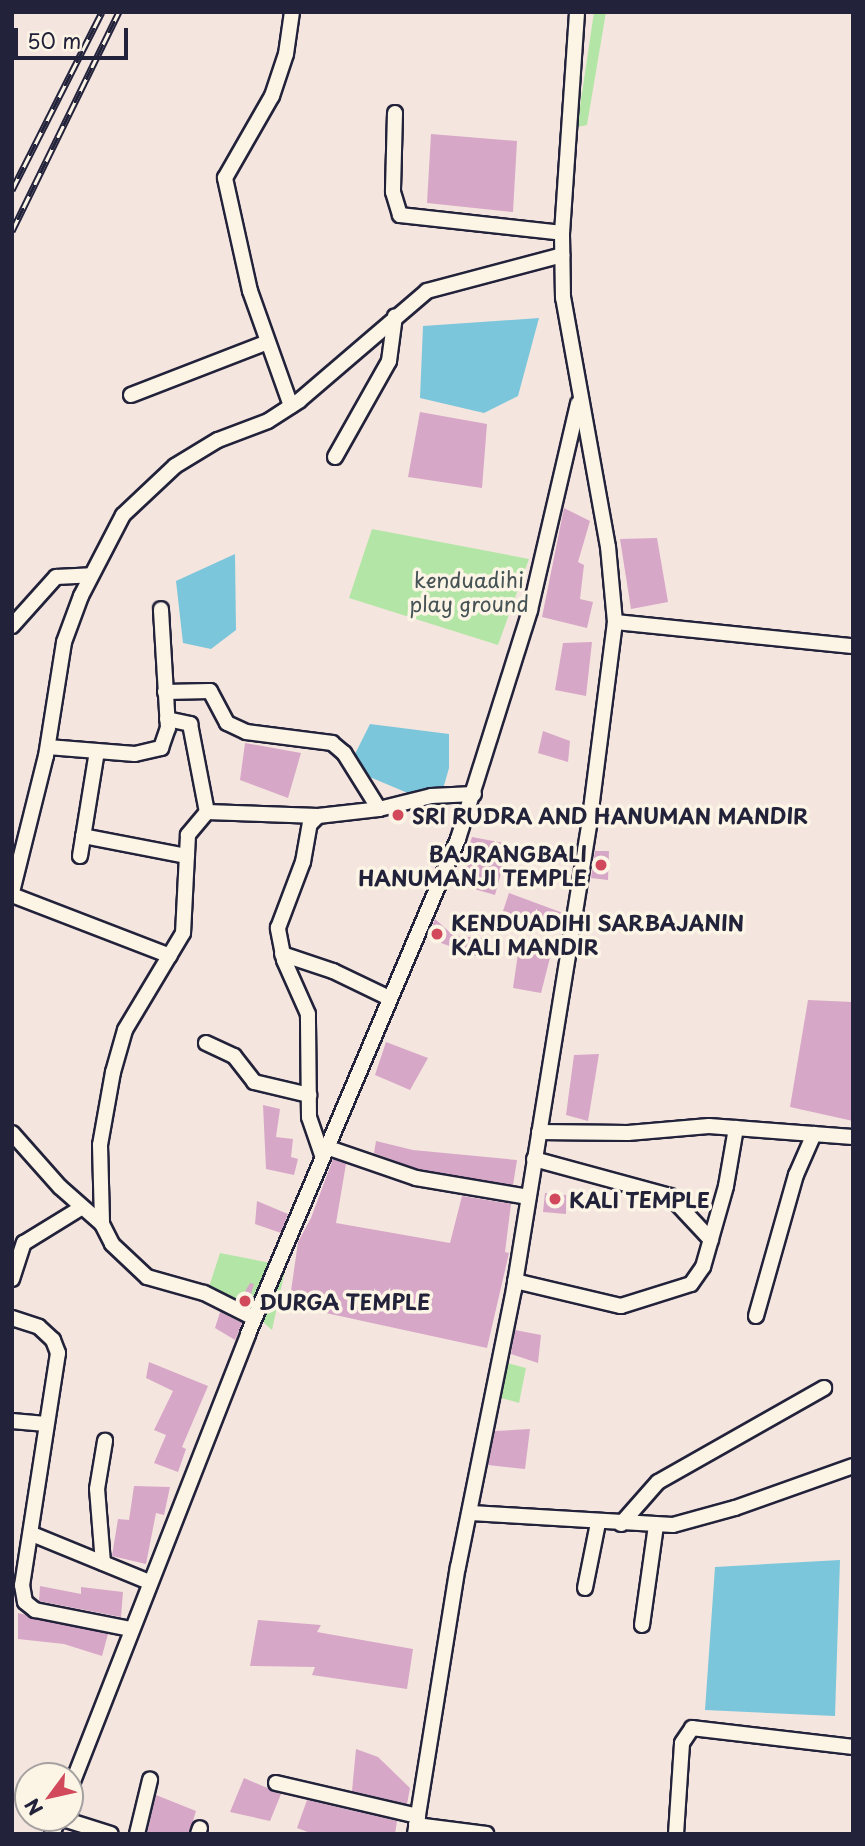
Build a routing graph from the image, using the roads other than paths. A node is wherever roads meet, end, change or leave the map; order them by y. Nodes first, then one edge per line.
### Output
1 (292, 12) edge
2 (577, 12) edge
3 (395, 113) dead end
4 (562, 233) junction
5 (562, 255) junction
6 (396, 316) junction
7 (265, 343) junction
8 (131, 395) dead end
9 (579, 399) junction
10 (291, 406) junction
11 (335, 457) dead end
12 (91, 575) junction
13 (161, 609) dead end
14 (615, 622) junction
15 (12, 626) edge
16 (853, 646) edge
17 (166, 692) junction
18 (167, 719) junction
19 (48, 747) junction
20 (97, 751) junction
21 (474, 794) junction
22 (379, 809) junction
23 (207, 812) junction
24 (318, 816) junction
25 (83, 836) junction
26 (80, 856) dead end
27 (187, 856) junction
28 (12, 894) edge
29 (282, 954) junction
30 (170, 956) junction
31 (388, 998) junction
32 (206, 1043) dead end
33 (309, 1095) junction
34 (736, 1128) junction
35 (539, 1132) junction
36 (12, 1133) edge
37 (814, 1134) junction
38 (853, 1137) edge
39 (324, 1151) junction
40 (534, 1160) junction
41 (528, 1197) junction
42 (81, 1208) junction
43 (102, 1224) junction
44 (711, 1240) junction
45 (12, 1279) edge
46 (515, 1281) junction
47 (756, 1316) dead end
48 (12, 1318) edge
49 (254, 1318) junction
50 (824, 1388) dead end
51 (12, 1421) edge
52 (46, 1424) junction
53 (105, 1441) dead end
54 (853, 1466) edge
55 (471, 1513) junction
56 (598, 1523) junction
57 (621, 1524) junction
58 (656, 1526) junction
59 (32, 1534) junction
60 (103, 1563) junction
61 (149, 1582) junction
62 (585, 1588) dead end
63 (642, 1625) dead end
64 (131, 1629) junction
65 (853, 1747) edge
66 (80, 1762) edge
67 (150, 1780) dead end
68 (276, 1783) dead end
69 (416, 1825) edge
70 (84, 1826) edge
71 (111, 1834) edge
72 (137, 1834) edge
73 (486, 1834) edge
74 (676, 1834) edge

1 - 7 street
2 - 4 street
3 - 4 street
4 - 5 street
5 - 6 street
5 - 9 street
6 - 10 street
6 - 11 street
7 - 8 street
7 - 10 street
9 - 14 street
9 - 21 street
10 - 12 street
12 - 15 street
12 - 19 street
13 - 17 street
14 - 16 street
14 - 35 street
17 - 18 street
17 - 22 street
18 - 20 street
18 - 23 street
19 - 20 street
19 - 28 street
20 - 25 street
21 - 22 street
21 - 31 street
22 - 24 street
23 - 24 street
23 - 27 street
24 - 29 street
25 - 26 street
25 - 27 street
27 - 30 street
28 - 30 street
29 - 31 street
29 - 33 street
30 - 43 street
31 - 39 street
32 - 33 street
33 - 39 street
34 - 35 street
34 - 37 street
34 - 44 street
35 - 40 street
36 - 42 street
37 - 38 street
37 - 47 street
39 - 41 street
39 - 49 street
40 - 41 street
40 - 44 street
41 - 46 street
42 - 43 street
42 - 45 street
43 - 49 street
44 - 46 street
46 - 55 street
48 - 52 street
49 - 61 street
50 - 57 street
51 - 52 street
52 - 59 street
53 - 60 street
54 - 58 street
55 - 56 street
55 - 69 street
56 - 57 street
56 - 62 street
57 - 58 street
58 - 63 street
59 - 60 street
59 - 64 street
60 - 61 street
61 - 64 street
64 - 66 street
65 - 74 street
67 - 72 street
68 - 69 street
69 - 73 street
70 - 71 street

